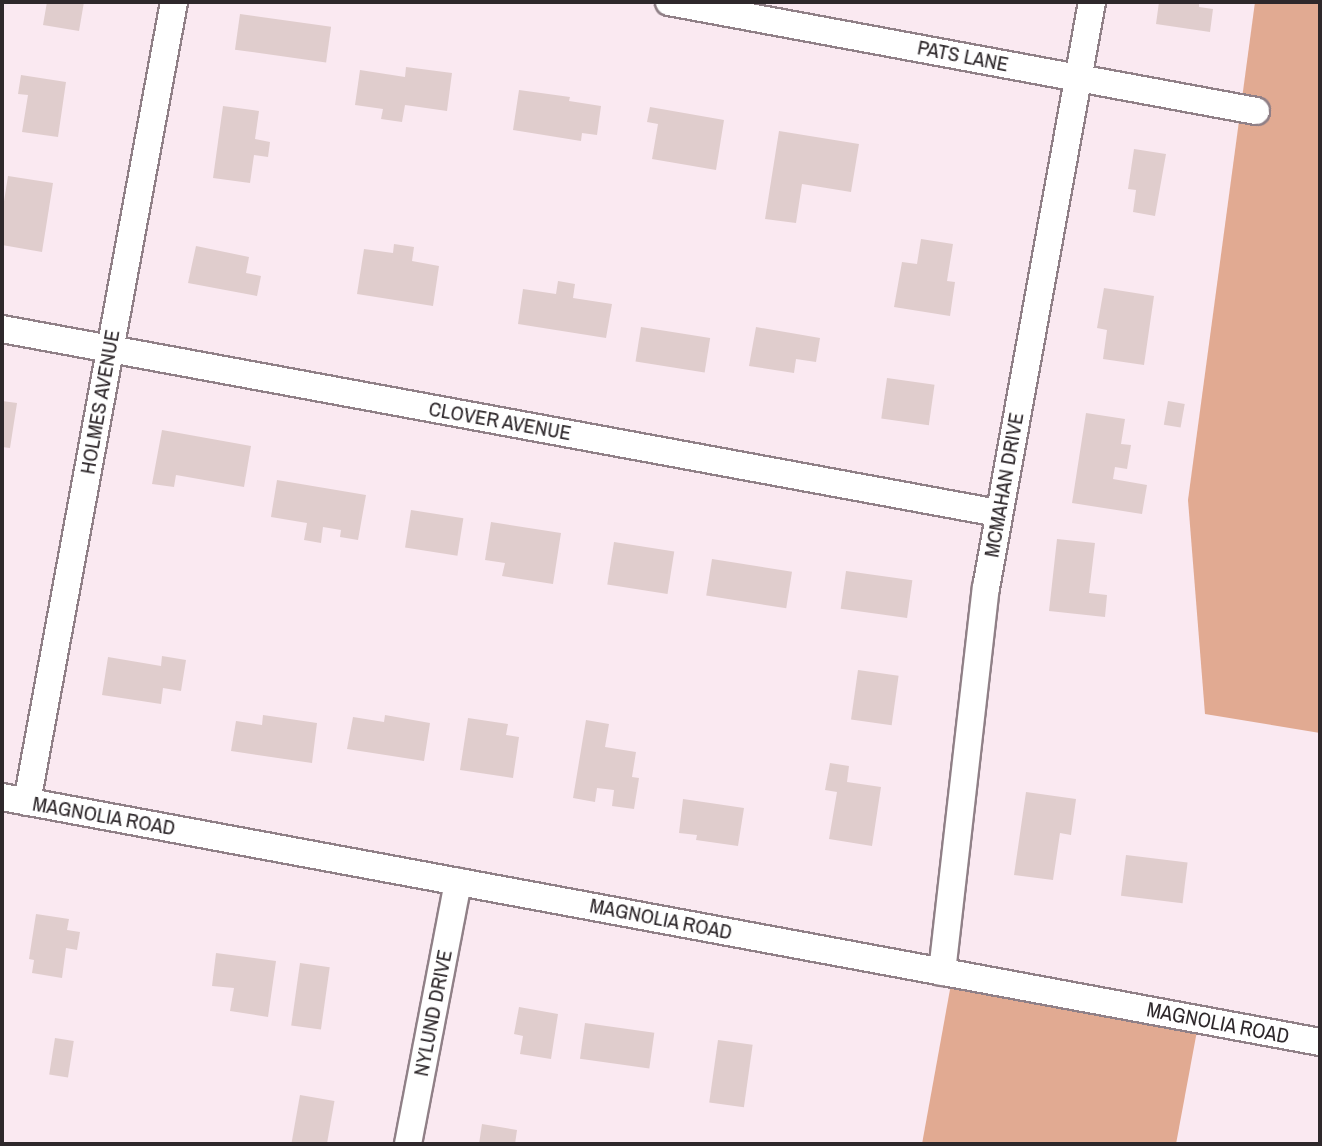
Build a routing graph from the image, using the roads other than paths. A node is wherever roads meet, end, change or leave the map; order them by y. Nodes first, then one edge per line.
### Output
1 (174, 2) edge
2 (669, 2) edge
3 (1092, 2) edge
4 (1078, 78) junction
5 (1256, 111) dead end
6 (2, 329) edge
7 (110, 349) junction
8 (998, 513) junction
9 (14, 799) edge
10 (458, 882) junction
11 (942, 972) junction
12 (1320, 1042) edge
13 (408, 1144) edge

1 - 7 street, HOLMES AVENUE
2 - 4 street, PATS LANE
3 - 4 street, MCMAHAN DRIVE
4 - 5 street, PATS LANE
4 - 8 street, MCMAHAN DRIVE
6 - 7 street, CLOVER AVENUE
7 - 8 street, CLOVER AVENUE
7 - 9 street, HOLMES AVENUE
8 - 11 street, MCMAHAN DRIVE
9 - 10 street, MAGNOLIA ROAD
10 - 11 street, MAGNOLIA ROAD
10 - 13 street, NYLUND DRIVE
11 - 12 street, MAGNOLIA ROAD

